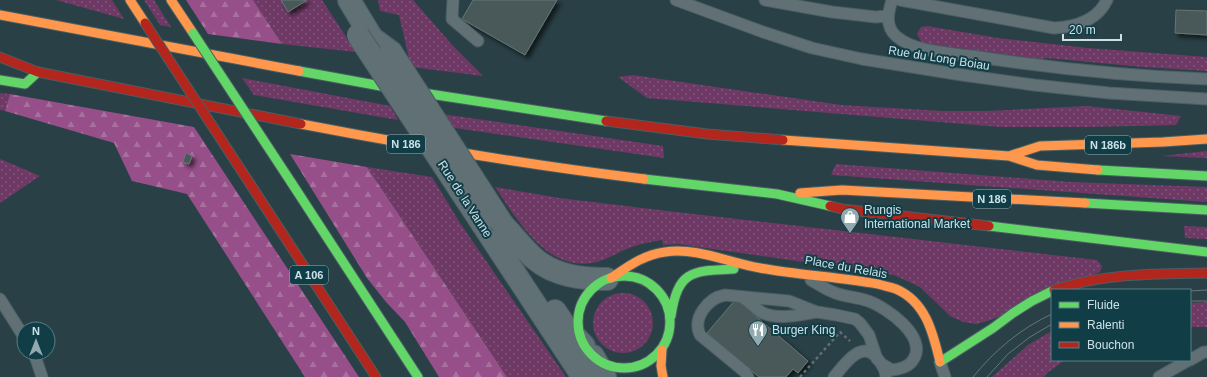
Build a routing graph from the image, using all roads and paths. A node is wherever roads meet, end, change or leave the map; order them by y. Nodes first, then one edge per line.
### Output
1 (130, 0) edge
2 (172, 0) edge
3 (335, 0) edge
4 (348, 0) edge
5 (365, 0) edge
6 (453, 0) edge
7 (676, 0) edge
8 (765, 0) edge
9 (892, 0) edge
10 (900, 0) edge
11 (1107, 0) edge
12 (0, 15) edge
13 (888, 16) junction
14 (478, 41) dead end
15 (391, 52) junction
16 (0, 57) edge
17 (38, 72) junction
18 (0, 80) edge
19 (1207, 80) edge
20 (1207, 99) edge
21 (1207, 139) edge
22 (1010, 156) junction
23 (1207, 176) edge
24 (777, 194) junction
25 (1207, 210) edge
26 (503, 225) junction
27 (1207, 252) edge
28 (760, 268) junction
29 (797, 272) junction
30 (1207, 273) edge
31 (609, 278) junction
32 (1059, 289) edge
33 (1051, 292) edge
34 (736, 296) junction
35 (0, 299) edge
36 (817, 312) junction
37 (671, 316) junction
38 (16, 324) edge
39 (662, 350) junction
40 (589, 351) junction
41 (1207, 352) edge
42 (1191, 359) edge
43 (37, 361) edge
44 (880, 361) junction
45 (1188, 361) edge
46 (940, 362) junction
47 (42, 377) edge
48 (376, 377) edge
49 (418, 377) edge
50 (583, 377) edge
51 (605, 377) edge
52 (663, 377) edge
53 (748, 377) edge
54 (834, 377) edge
55 (886, 377) edge
56 (945, 377) edge
57 (1159, 377) edge

1 - 48 main road, A 106, bridge
2 - 49 main road, A 106, bridge
3 - 50 street, Rue de la Vanne, bridge
4 - 15 street
5 - 15 street
6 - 14 lane
7 - 20 lane, Rue du Long Boiau
8 - 13 lane
9 - 13 lane
10 - 11 lane
12 - 22 main road
13 - 19 lane
15 - 26 street, bridge
16 - 17 main road, N 186
17 - 18 main road
17 - 24 main road, N 186
21 - 22 main road, N 186b
22 - 23 main road
24 - 25 main road, N 186
24 - 27 main road
26 - 31 street
26 - 40 street
28 - 29 main road, Place du Relais
28 - 31 main road, Place du Relais
28 - 37 main road, Place du Relais
29 - 44 lane
29 - 46 main road, Place du Relais
30 - 32 main road
31 - 37 main road
31 - 40 main road
33 - 46 main road
34 - 36 lane
34 - 36 lane
34 - 53 lane
35 - 38 lane
36 - 44 lane
37 - 39 main road
39 - 40 main road
39 - 52 main road
40 - 51 street
41 - 42 lane
43 - 47 lane
44 - 54 lane
44 - 55 lane
45 - 57 lane
46 - 56 lane, Place du Relais

